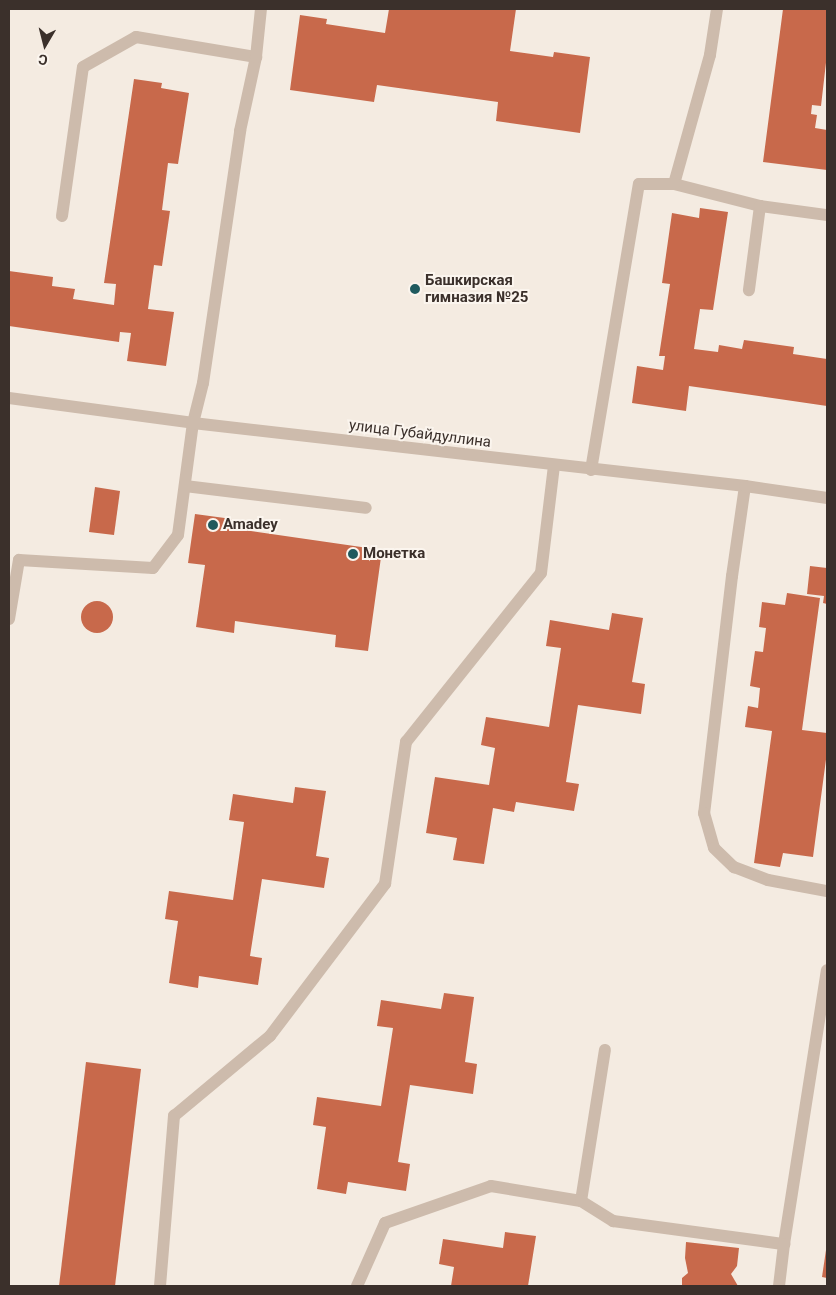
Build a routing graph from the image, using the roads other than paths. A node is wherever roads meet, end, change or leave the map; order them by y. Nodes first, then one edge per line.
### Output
1 (262, 9) edge
2 (717, 9) edge
3 (256, 57) junction
4 (674, 184) junction
5 (760, 206) junction
6 (827, 215) edge
7 (62, 216) dead end
8 (749, 290) dead end
9 (9, 398) edge
10 (193, 423) junction
11 (554, 466) junction
12 (591, 470) junction
13 (185, 486) junction
14 (745, 486) junction
15 (827, 498) edge
16 (366, 508) dead end
17 (14, 559) edge
18 (9, 619) edge
19 (827, 891) edge
20 (827, 970) edge
21 (605, 1050) dead end
22 (581, 1200) junction
23 (784, 1244) junction
24 (160, 1286) edge
25 (358, 1286) edge
26 (779, 1286) edge

1 - 3 street
2 - 4 street
3 - 7 street
3 - 10 street
4 - 5 street
4 - 12 street
5 - 6 street
5 - 8 street
9 - 10 street, улица Губайдуллина
10 - 11 street, улица Губайдуллина
10 - 13 street
11 - 12 street, улица Губайдуллина
11 - 24 street
12 - 14 street, улица Губайдуллина
13 - 16 street
13 - 17 street
14 - 15 street, улица Губайдуллина
14 - 19 street
17 - 18 street
20 - 23 street
21 - 22 street
22 - 23 street
22 - 25 street
23 - 26 street

